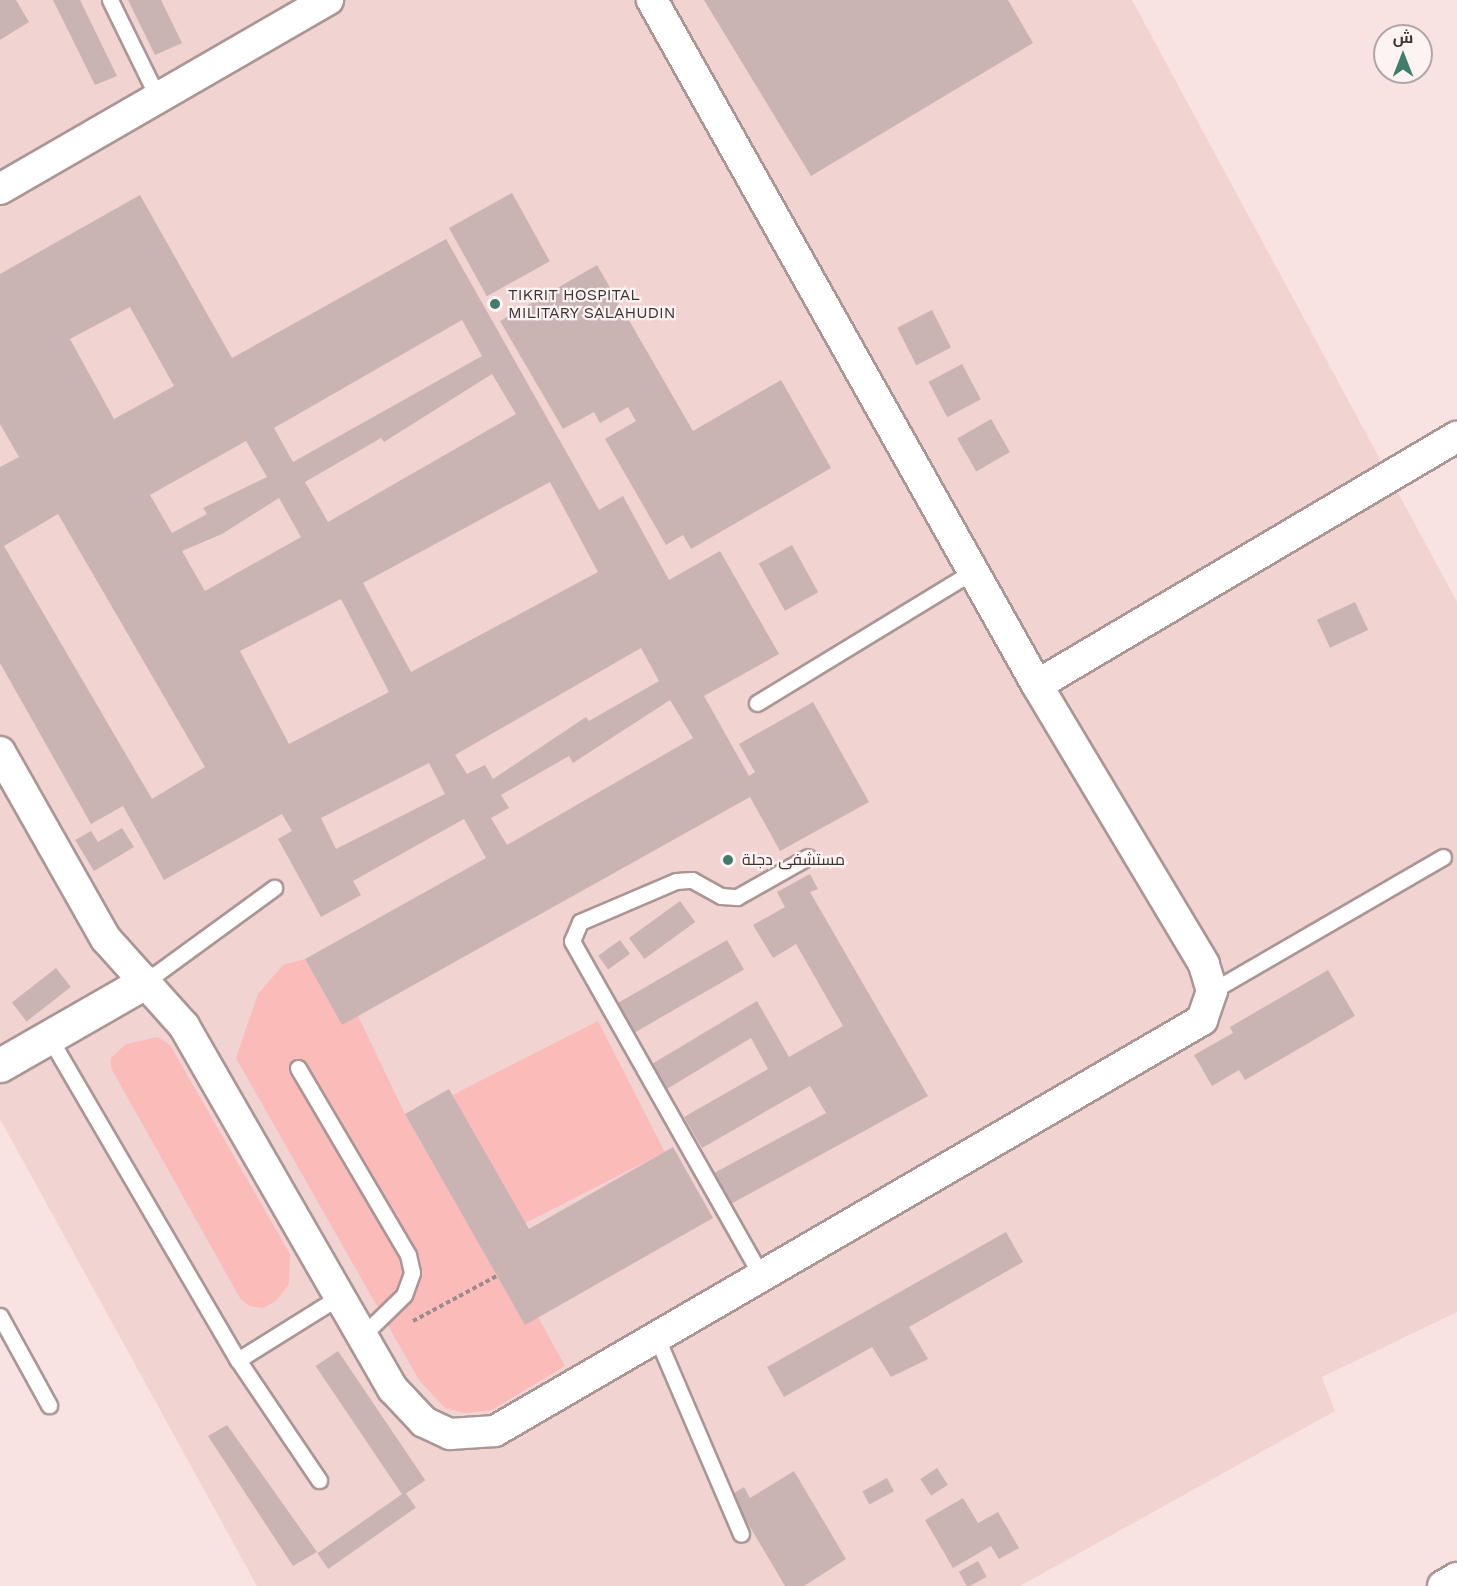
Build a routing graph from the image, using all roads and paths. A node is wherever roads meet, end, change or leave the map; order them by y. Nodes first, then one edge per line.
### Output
1 (110, 0) edge
2 (328, 0) edge
3 (652, 0) edge
4 (158, 98) junction
5 (0, 189) edge
6 (1457, 437) edge
7 (973, 571) junction
8 (1037, 685) junction
9 (757, 703) dead end
10 (0, 752) edge
11 (808, 857) dead end
12 (1443, 857) dead end
13 (274, 888) dead end
14 (145, 982) junction
15 (1212, 991) junction
16 (49, 1037) junction
17 (0, 1065) edge
18 (298, 1068) dead end
19 (497, 1276) dead end
20 (762, 1277) junction
21 (339, 1297) junction
22 (0, 1316) edge
23 (657, 1338) junction
24 (364, 1340) junction
25 (238, 1360) junction
26 (49, 1406) dead end
27 (319, 1480) dead end
28 (741, 1534) dead end
29 (1457, 1578) edge
30 (1443, 1586) edge

1 - 4 lane
2 - 4 street
3 - 7 street
4 - 5 street
6 - 8 street
7 - 8 street
7 - 9 lane
8 - 15 street
10 - 14 street
11 - 20 lane
12 - 15 lane
13 - 14 lane
14 - 16 street
14 - 21 street
15 - 20 street
16 - 17 street
16 - 25 lane
18 - 24 lane
19 - 24 path
20 - 23 street
21 - 24 street
21 - 25 lane
22 - 26 lane
23 - 24 street
23 - 28 lane
25 - 27 lane
29 - 30 street

